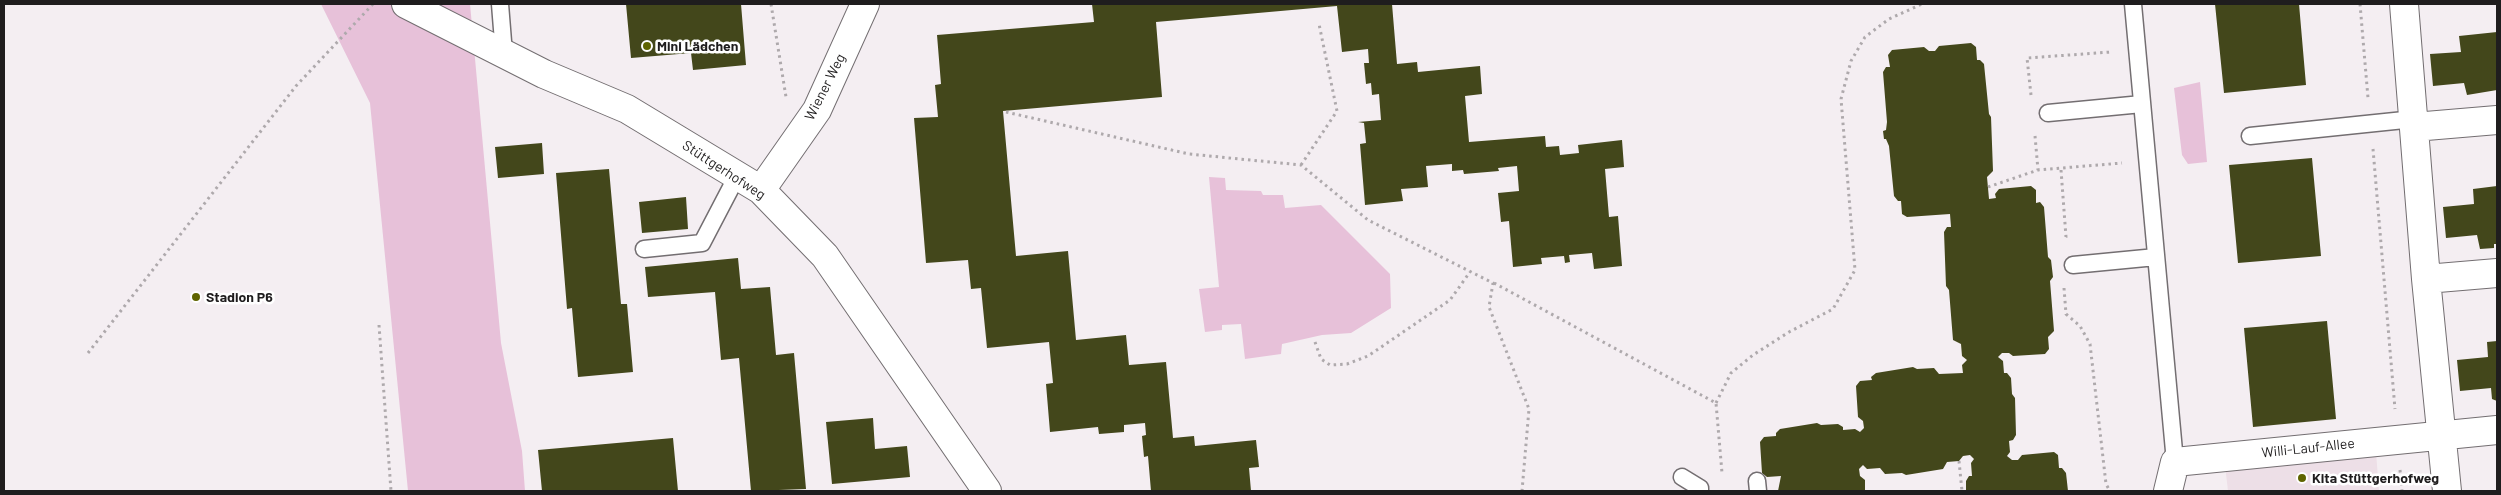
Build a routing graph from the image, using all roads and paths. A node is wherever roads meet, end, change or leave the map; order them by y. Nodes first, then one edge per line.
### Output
1 (373, 4) edge
2 (406, 4) edge
3 (500, 4) edge
4 (771, 4) edge
5 (865, 4) edge
6 (1922, 4) edge
7 (2133, 4) edge
8 (2360, 4) edge
9 (2404, 4) edge
10 (1318, 24) dead end
11 (2137, 50) junction
12 (504, 54) junction
13 (2027, 58) dead end
14 (2142, 104) junction
15 (1006, 112) dead end
16 (2048, 113) dead end
17 (2497, 120) edge
18 (2414, 123) junction
19 (2370, 124) junction
20 (2250, 136) dead end
21 (794, 142) junction
22 (2147, 160) junction
23 (1301, 165) junction
24 (2061, 170) junction
25 (737, 176) junction
26 (1988, 187) dead end
27 (761, 190) junction
28 (2062, 246) dead end
29 (644, 249) dead end
30 (2156, 257) junction
31 (2073, 265) dead end
32 (1470, 272) junction
33 (2497, 273) edge
34 (2426, 279) junction
35 (1493, 283) junction
36 (2064, 286) dead end
37 (379, 324) dead end
38 (1315, 342) dead end
39 (88, 353) dead end
40 (1716, 403) junction
41 (2497, 430) edge
42 (2441, 435) junction
43 (2398, 440) junction
44 (1959, 461) dead end
45 (2175, 462) junction
46 (1682, 478) dead end
47 (1723, 481) dead end
48 (391, 491) edge
49 (987, 491) edge
50 (1522, 491) edge
51 (1700, 491) edge
52 (1962, 491) edge
53 (2110, 491) edge
54 (2168, 491) edge
55 (2402, 491) edge
56 (2447, 491) edge

1 - 39 path
2 - 12 street, Stüttgerhofweg
3 - 12 lane
4 - 21 path
5 - 21 street, Wiener Weg
6 - 40 path
7 - 11 lane
8 - 19 path
9 - 18 street
10 - 23 path
11 - 13 path
11 - 14 lane
12 - 25 street, Stüttgerhofweg
14 - 16 lane
14 - 22 lane
15 - 23 path
17 - 18 street
18 - 19 lane
18 - 34 street
19 - 20 lane
19 - 43 path
21 - 27 street, Wiener Weg
22 - 24 path
22 - 30 lane
23 - 32 path
24 - 26 path
24 - 28 path
25 - 27 street, Stüttgerhofweg
25 - 29 lane
27 - 49 street, Stüttgerhofweg
30 - 31 lane
30 - 45 lane
32 - 35 path
32 - 38 path
33 - 34 street
34 - 42 street
35 - 40 path
35 - 50 path
36 - 53 path
37 - 48 path
40 - 47 path
41 - 42 street, Willi-Lauf-Allee
42 - 43 street, Willi-Lauf-Allee
42 - 56 street
43 - 45 street, Willi-Lauf-Allee
43 - 55 path
44 - 52 path
45 - 54 street
46 - 51 lane

